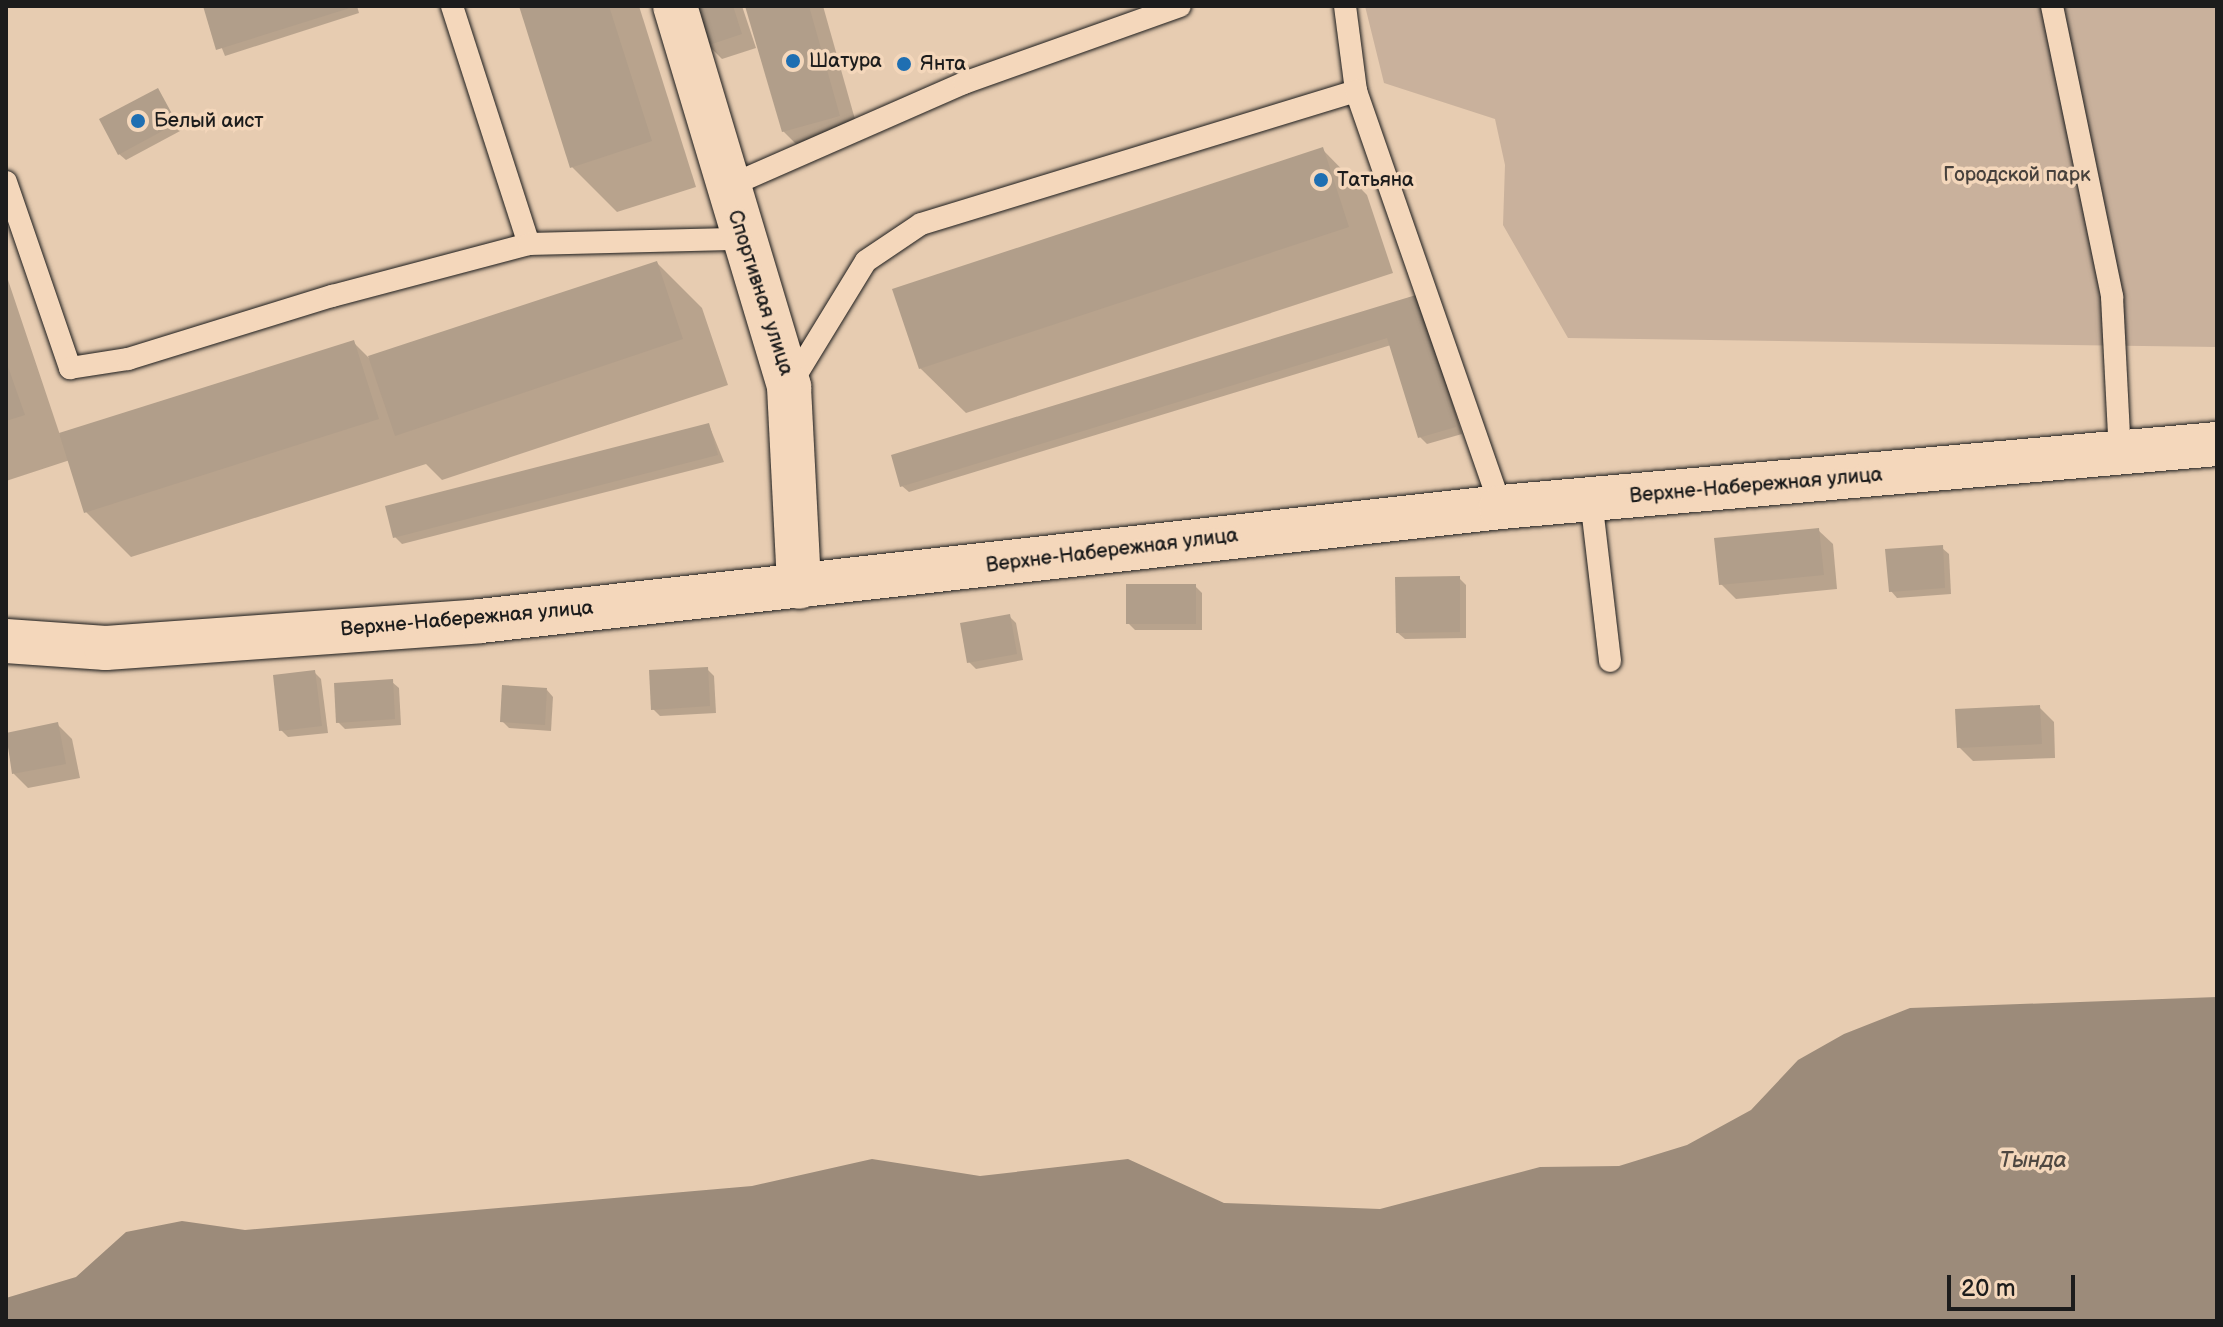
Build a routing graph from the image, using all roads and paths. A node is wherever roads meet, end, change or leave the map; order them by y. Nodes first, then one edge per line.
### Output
1 (452, 6) edge
2 (675, 6) edge
3 (1180, 6) edge
4 (1345, 6) edge
5 (2052, 6) edge
6 (1356, 91) junction
7 (6, 182) edge
8 (727, 187) junction
9 (741, 239) junction
10 (529, 244) junction
11 (789, 387) junction
12 (2217, 444) edge
13 (2120, 457) junction
14 (1591, 499) junction
15 (1501, 507) junction
16 (799, 587) junction
17 (6, 641) edge
18 (1610, 661) dead end

1 - 10 lane
2 - 8 street, Спортивная улица
3 - 8 lane
4 - 6 lane
5 - 13 lane
6 - 11 lane
6 - 15 lane
7 - 10 lane
8 - 9 street, Спортивная улица
9 - 10 lane
9 - 11 street, Спортивная улица
11 - 16 street, Спортивная улица
12 - 13 street, Верхне-Набережная улица
13 - 14 street, Верхне-Набережная улица
14 - 15 street, Верхне-Набережная улица
14 - 18 lane
15 - 16 street, Верхне-Набережная улица
16 - 17 street, Верхне-Набережная улица

